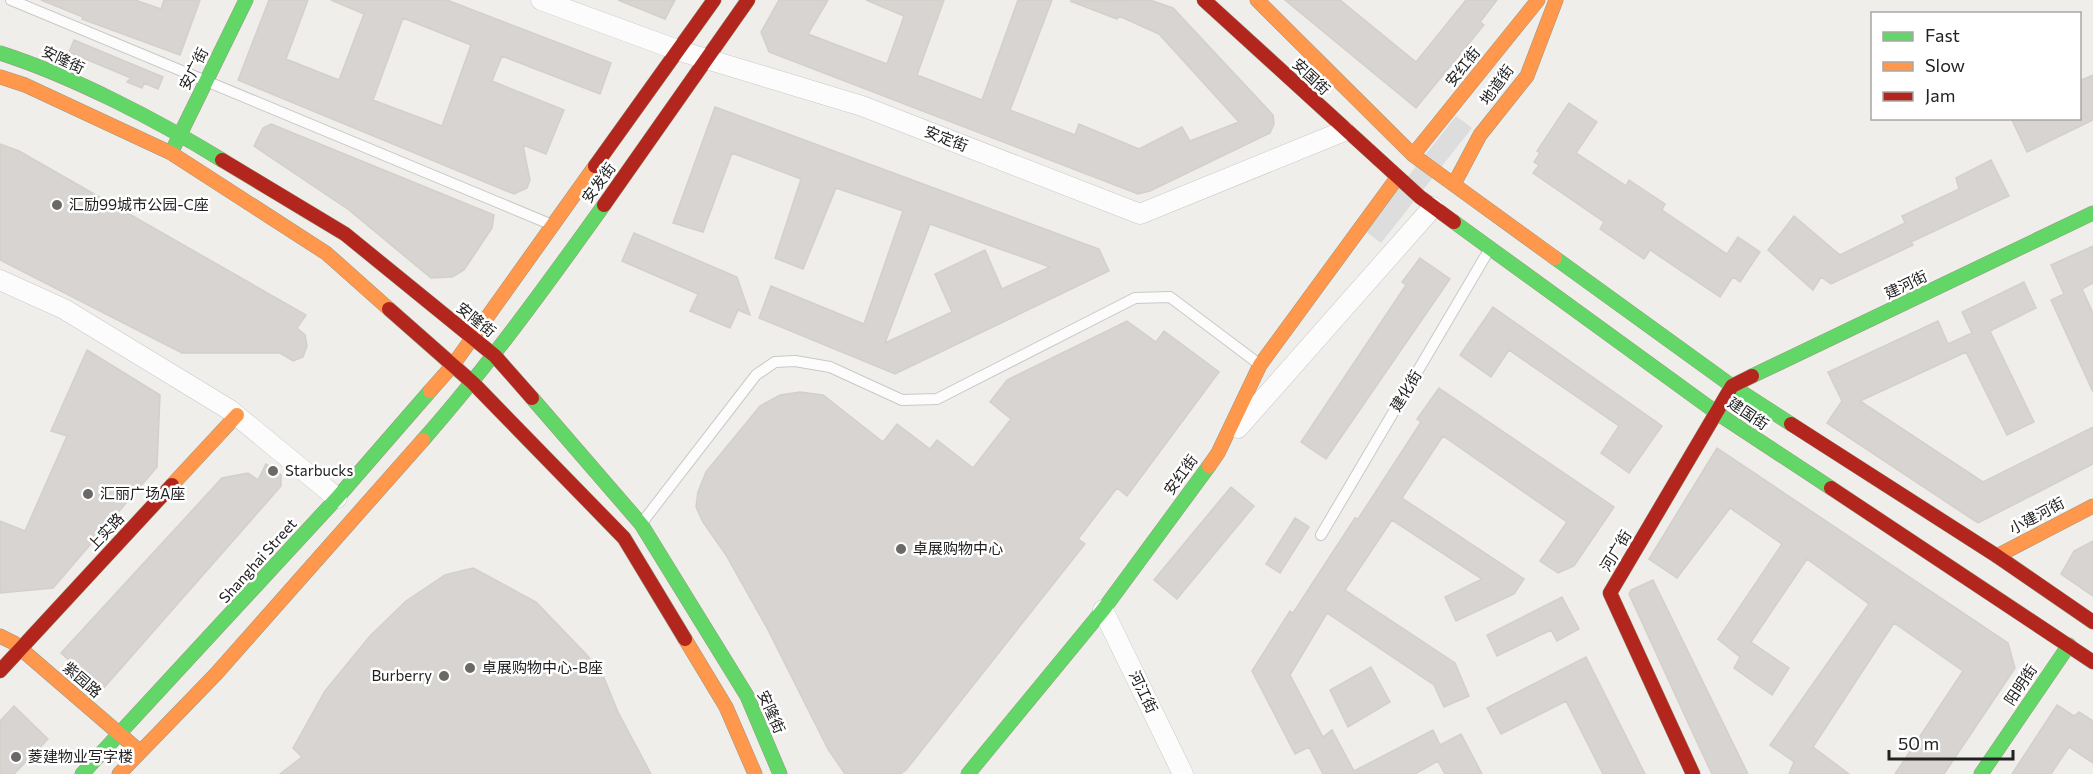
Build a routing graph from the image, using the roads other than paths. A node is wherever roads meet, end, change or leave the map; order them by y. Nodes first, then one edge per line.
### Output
1 (11, 0) edge
2 (246, 0) edge
3 (541, 0) edge
4 (714, 0) edge
5 (748, 0) edge
6 (1204, 0) edge
7 (1257, 0) edge
8 (1539, 0) edge
9 (1556, 0) edge
10 (680, 51) junction
11 (0, 53) edge
12 (709, 58) junction
13 (0, 78) edge
14 (207, 82) junction
15 (1344, 131) junction
16 (179, 134) junction
17 (171, 153) junction
18 (1413, 155) junction
19 (1397, 178) junction
20 (1454, 184) junction
21 (1433, 207) junction
22 (2093, 213) edge
23 (554, 226) junction
24 (1491, 247) junction
25 (0, 280) edge
26 (473, 340) junction
27 (495, 356) junction
28 (453, 365) junction
29 (1260, 365) junction
30 (473, 383) junction
31 (1732, 386) junction
32 (1717, 413) junction
33 (237, 415) junction
34 (1218, 453) junction
35 (337, 498) junction
36 (2093, 506) edge
37 (641, 524) junction
38 (1321, 535) dead end
39 (1997, 556) junction
40 (1103, 610) junction
41 (2093, 622) edge
42 (0, 636) edge
43 (2069, 645) junction
44 (21, 649) junction
45 (2093, 662) edge
46 (0, 671) edge
47 (119, 734) junction
48 (140, 752) junction
49 (82, 774) edge
50 (119, 774) edge
51 (755, 774) edge
52 (780, 774) edge
53 (968, 774) edge
54 (1183, 774) edge
55 (1693, 774) edge
56 (1981, 774) edge

1 - 14 lane
2 - 14 main road, 安广街
3 - 10 street, 安定街
4 - 10 main road, 安发街
5 - 12 main road, 安发街
6 - 15 main road, 安国街
7 - 18 main road, 安国街
8 - 18 main road, 安红街
9 - 20 main road, 地道街
10 - 12 street, 安定街
10 - 23 main road, 安发街
11 - 16 main road, 安隆街
12 - 15 street, 安定街
12 - 27 main road, 安发街
13 - 17 main road
14 - 16 main road, 安广街
14 - 23 lane
15 - 19 main road, 安国街
16 - 17 main road, 安广街
16 - 26 main road, 安隆街
17 - 28 main road
18 - 20 main road, 建国街
19 - 21 main road, 建国街
19 - 29 main road, 安红街
20 - 31 main road, 建国街
21 - 24 main road, 建国街
21 - 34 street
22 - 31 main road, 建河街
23 - 26 main road, 安发街
24 - 32 main road, 建国街
24 - 38 lane, 建化街
25 - 33 street
26 - 27 main road, 安隆街
26 - 28 main road, 安发街
27 - 30 main road, 安发街
27 - 37 main road, 安隆街
28 - 30 main road
28 - 35 main road, Shanghai Street
29 - 34 main road, 安红街
29 - 37 lane
30 - 48 main road
30 - 51 main road
31 - 32 main road, 河广街
31 - 39 main road, 建国街
32 - 43 main road, 建国街
32 - 55 main road, 河广街
33 - 35 street
33 - 44 main road, 上实路
34 - 40 main road, 安红街
35 - 47 main road, Shanghai Street
36 - 39 main road, 小建河街
37 - 52 main road, 安隆街
39 - 41 main road, 建国街
40 - 53 main road, 安红街
40 - 54 street, 河江街
42 - 44 main road, 紫园路
43 - 45 main road, 建国街
43 - 56 main road, 阳明街
44 - 46 main road, 上实路
44 - 47 main road, 紫园路
47 - 48 main road, 紫园路
47 - 49 main road, Shanghai Street
48 - 50 main road

